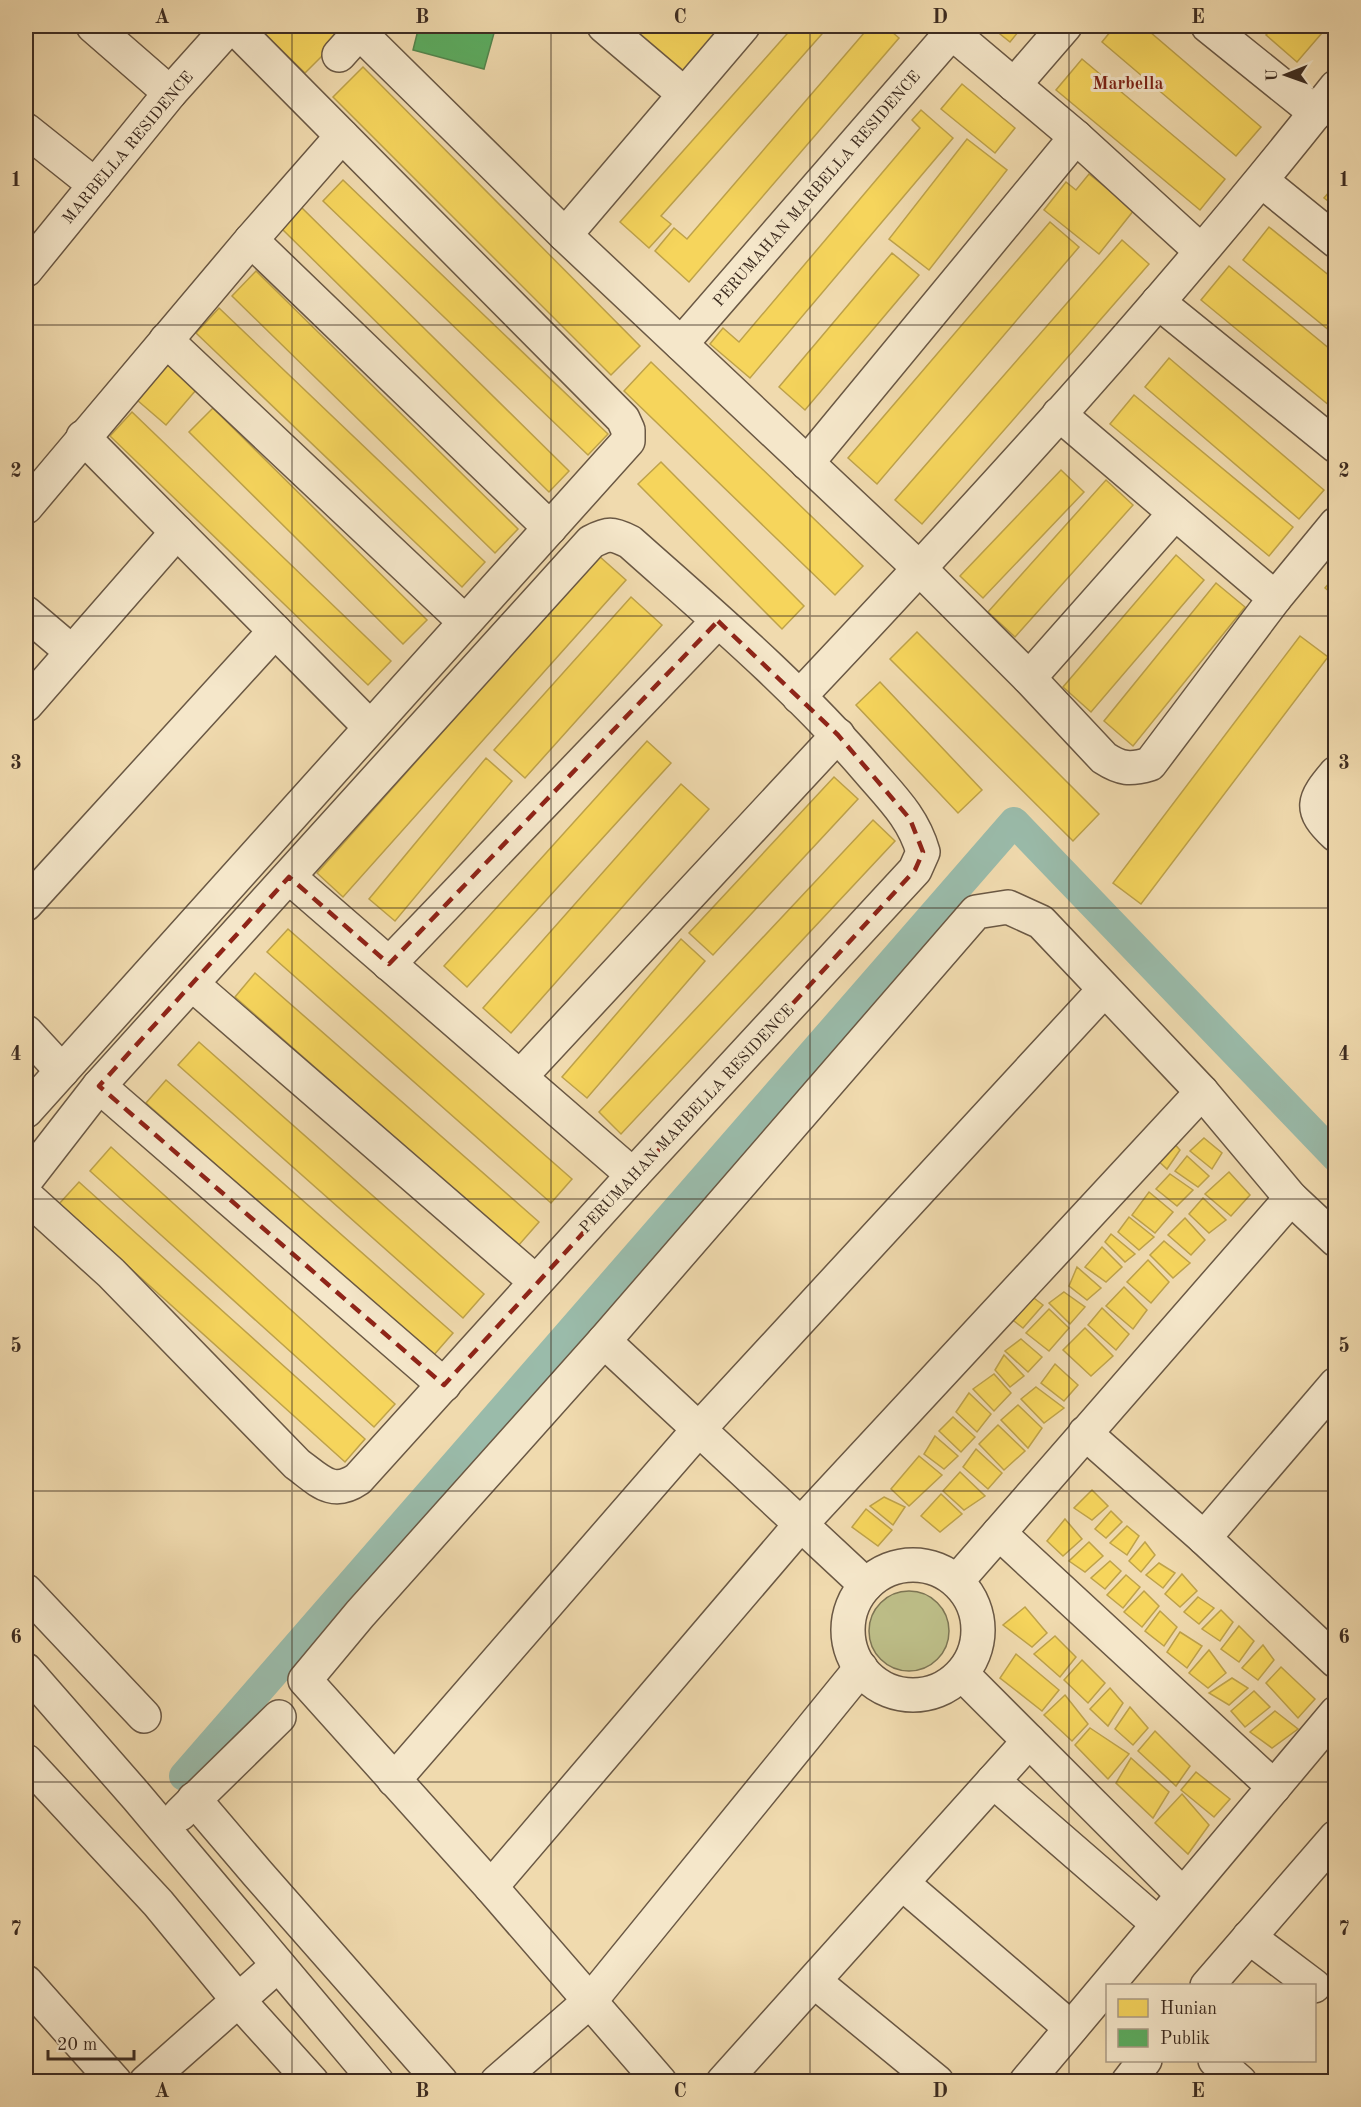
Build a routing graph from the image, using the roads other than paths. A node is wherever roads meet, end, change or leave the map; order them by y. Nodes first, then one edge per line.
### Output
1 (93, 26) edge
2 (231, 26) edge
3 (604, 26) edge
4 (743, 26) edge
5 (1065, 26) edge
6 (1208, 26) edge
7 (948, 29) edge
8 (354, 37) edge
9 (1014, 85) junction
10 (1335, 87) edge
11 (170, 93) junction
12 (684, 94) junction
13 (1316, 113) junction
14 (26, 130) edge
15 (342, 136) junction
16 (1076, 137) junction
17 (1262, 181) junction
18 (95, 185) junction
19 (565, 235) junction
20 (251, 240) junction
21 (1335, 241) edge
22 (1201, 251) junction
23 (26, 270) edge
24 (1158, 302) junction
25 (166, 340) junction
26 (681, 344) junction
27 (1059, 414) junction
28 (83, 437) junction
29 (1335, 446) edge
30 (807, 463) junction
31 (26, 507) edge
32 (1175, 513) junction
33 (1335, 524) edge
34 (550, 528) junction
35 (177, 532) junction
36 (920, 569) junction
37 (1275, 598) junction
38 (26, 614) edge
39 (718, 621) junction
40 (465, 622) junction
41 (275, 631) junction
42 (72, 652) junction
43 (1029, 678) junction
44 (799, 697) junction
45 (26, 705) edge
46 (370, 727) junction
47 (838, 735) junction
48 (1335, 773) edge
49 (1335, 836) edge
50 (289, 877) junction
51 (26, 904) edge
52 (389, 964) junction
53 (192, 984) junction
54 (1104, 990) junction
55 (26, 1032) edge
56 (62, 1071) junction
57 (520, 1077) junction
58 (99, 1086) junction
59 (1202, 1092) junction
60 (26, 1112) edge
61 (633, 1175) junction
62 (26, 1180) edge
63 (26, 1196) edge
64 (1291, 1198) junction
65 (1335, 1240) edge
66 (536, 1282) junction
67 (604, 1341) junction
68 (1335, 1384) edge
69 (444, 1385) junction
70 (699, 1429) junction
71 (1085, 1433) junction
72 (801, 1524) junction
73 (999, 1533) junction
74 (1204, 1538) junction
75 (957, 1581) junction
76 (866, 1585) junction
77 (26, 1591) edge
78 (1335, 1661) edge
79 (861, 1668) junction
80 (26, 1670) edge
81 (962, 1674) junction
82 (1335, 1713) edge
83 (144, 1716) dead end
84 (279, 1717) dead end
85 (1029, 1741) junction
86 (26, 1761) edge
87 (394, 1780) junction
88 (993, 1781) junction
89 (1274, 1787) junction
90 (194, 1799) junction
91 (164, 1829) junction
92 (1334, 1841) edge
93 (902, 1882) junction
94 (491, 1887) junction
95 (1182, 1894) junction
96 (1158, 1924) junction
97 (1249, 1937) junction
98 (278, 1965) junction
99 (814, 1980) junction
100 (26, 1982) edge
101 (1108, 1984) edge
102 (1209, 1984) edge
103 (1311, 1984) edge
104 (1106, 1986) edge
105 (1316, 1988) edge
106 (238, 2000) junction
107 (591, 2000) junction
108 (1335, 2002) edge
109 (1071, 2028) junction
110 (1216, 2062) edge
111 (101, 2077) edge
112 (727, 2080) edge
113 (146, 2082) edge
114 (312, 2082) edge
115 (377, 2082) edge
116 (441, 2082) edge
117 (497, 2082) edge
118 (660, 2082) edge
119 (937, 2082) edge
120 (1026, 2082) edge
121 (1240, 2082) edge

1 - 11 street
2 - 11 street, MARBELLA RESIDENCE
2 - 15 street
3 - 12 street
4 - 12 street
5 - 9 street
6 - 13 street
7 - 9 street, PERUMAHAN MARBELLA RESIDENCE
7 - 26 street, PERUMAHAN MARBELLA RESIDENCE
8 - 19 street
9 - 16 street, PERUMAHAN MARBELLA RESIDENCE
10 - 13 street
11 - 18 street, MARBELLA RESIDENCE
12 - 19 street
13 - 17 street
14 - 18 street
15 - 20 street
15 - 34 street
16 - 22 street, PERUMAHAN MARBELLA RESIDENCE
16 - 30 street
17 - 21 street
17 - 22 street
18 - 23 street, MARBELLA RESIDENCE
19 - 26 street
20 - 25 street
20 - 34 street
22 - 24 street
24 - 27 street
24 - 29 street
25 - 28 street
25 - 40 street
26 - 30 street
27 - 32 street
27 - 36 street
28 - 31 street
28 - 35 street
30 - 36 street
32 - 37 street
32 - 43 street
33 - 37 street
34 - 40 street
35 - 41 street
35 - 42 street
36 - 43 street
36 - 44 street
37 - 43 street
38 - 42 street
39 - 44 street, PERUMAHAN MARBELLA RESIDENCE
39 - 50 street, PERUMAHAN MARBELLA RESIDENCE
39 - 52 street
40 - 46 street
41 - 46 street
41 - 51 street
42 - 45 street
44 - 47 street, PERUMAHAN MARBELLA RESIDENCE
46 - 56 street
47 - 57 street
47 - 61 street, PERUMAHAN MARBELLA RESIDENCE
48 - 49 street
50 - 52 street
50 - 53 street
52 - 57 street
53 - 58 street
53 - 66 street
54 - 59 street
54 - 67 street
54 - 70 street
55 - 56 street
56 - 60 street
57 - 61 street
58 - 62 street
58 - 69 street
59 - 64 street
59 - 72 street
61 - 66 street, PERUMAHAN MARBELLA RESIDENCE
63 - 69 street, PERUMAHAN MARBELLA RESIDENCE
64 - 65 street
64 - 71 street
66 - 69 street, PERUMAHAN MARBELLA RESIDENCE
67 - 70 street
67 - 87 street
68 - 74 street
70 - 72 street
70 - 87 street
71 - 73 street
71 - 74 street
72 - 76 street
72 - 94 street
73 - 75 street
73 - 89 street
74 - 78 street
75 - 76 street
75 - 81 street
76 - 79 street
77 - 83 street
79 - 81 street
79 - 107 street
80 - 91 street
81 - 85 street
82 - 89 street
84 - 90 street
85 - 88 street
85 - 95 street
86 - 106 street
87 - 94 street
88 - 93 street
88 - 96 street
89 - 95 street
90 - 91 street
90 - 116 street
91 - 98 street
92 - 97 street
93 - 99 street
93 - 109 street
94 - 107 street
95 - 96 street
96 - 101 street
97 - 102 street
97 - 103 street
98 - 106 street
98 - 115 street
99 - 112 street
99 - 119 street
100 - 111 street
104 - 109 street
105 - 108 street
106 - 113 street
106 - 114 street
107 - 117 street
107 - 118 street
109 - 120 street
110 - 121 street

